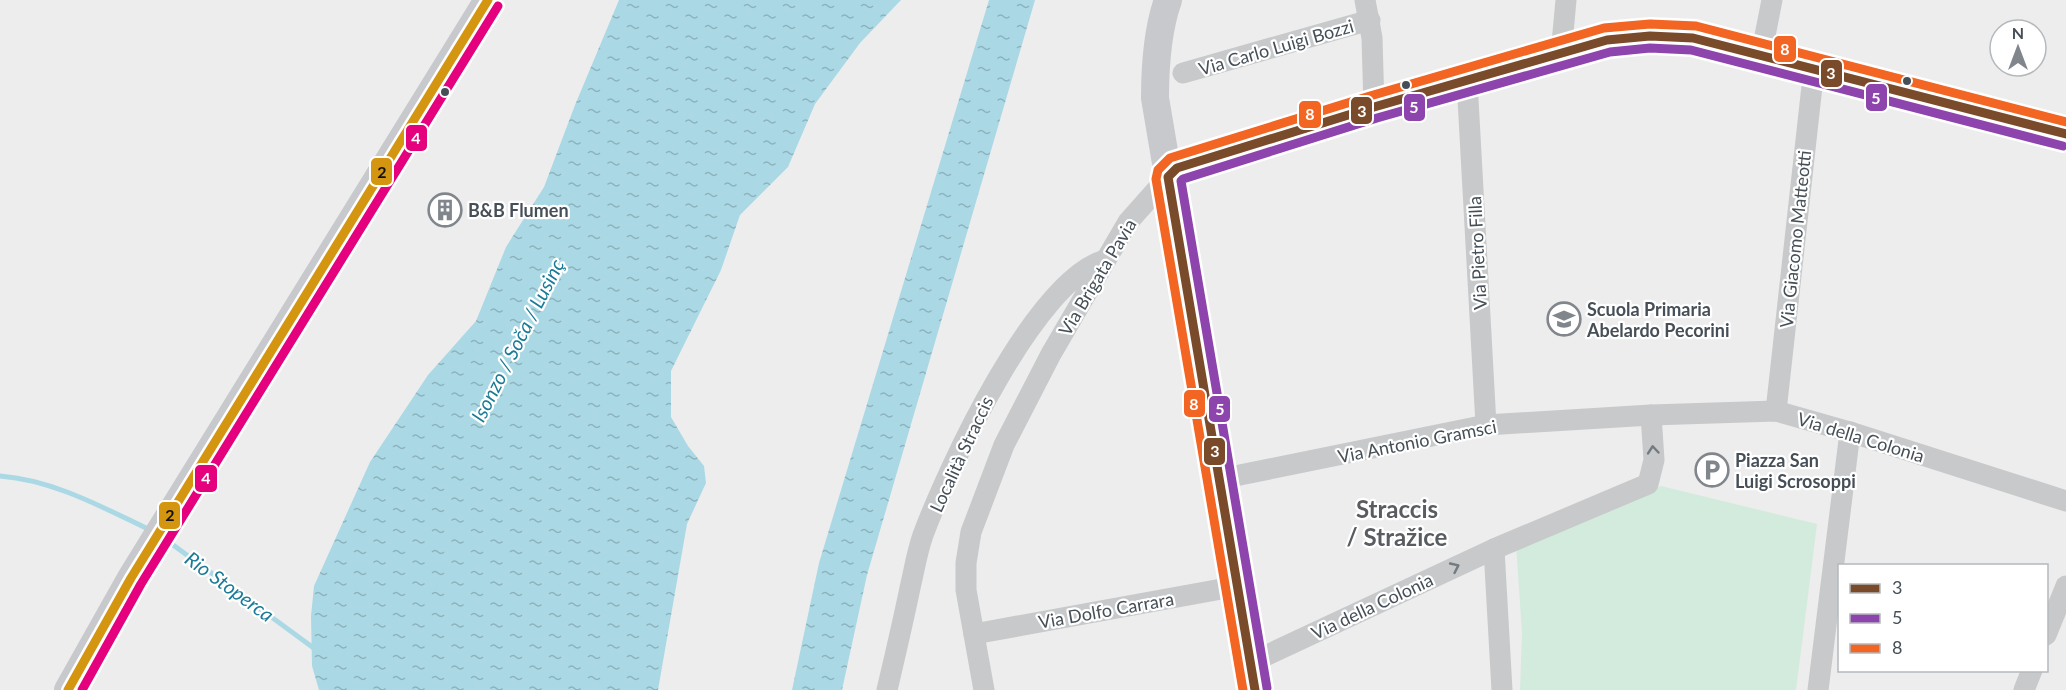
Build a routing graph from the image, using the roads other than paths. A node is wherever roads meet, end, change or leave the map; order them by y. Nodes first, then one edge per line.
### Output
1 (488, 0) edge
2 (1168, 0) edge
3 (1566, 0) edge
4 (1772, 0) edge
5 (1367, 10) edge
6 (1561, 54) junction
7 (1761, 56) junction
8 (1814, 68) junction
9 (1183, 73) dead end
10 (1467, 81) junction
11 (1374, 107) junction
12 (2066, 134) edge
13 (1168, 177) junction
14 (1106, 260) junction
15 (1776, 411) junction
16 (1651, 415) junction
17 (1486, 425) junction
18 (1850, 432) junction
19 (1221, 479) junction
20 (2066, 501) edge
21 (1494, 549) junction
22 (1238, 586) junction
23 (2066, 586) edge
24 (2048, 630) edge
25 (974, 634) junction
26 (2031, 672) edge
27 (1252, 676) edge
28 (68, 690) edge
29 (887, 690) edge
30 (984, 690) edge
31 (1502, 690) edge
32 (1818, 690) edge
33 (2025, 690) edge

1 - 28 street
2 - 13 street
3 - 6 street
4 - 7 street
5 - 9 street, Via Carlo Luigi Bozzi
5 - 11 street
6 - 7 street, Via Brigata Pavia
6 - 10 street, Via Brigata Pavia
7 - 8 street, Via Brigata Pavia
8 - 12 street, Via Brigata Pavia
8 - 15 street, Via Giacomo Matteotti
10 - 11 street, Via Brigata Pavia
10 - 17 street, Via Pietro Filla
11 - 13 street, Via Brigata Pavia
13 - 14 street, Via Brigata Pavia
13 - 19 street
14 - 25 street, Via Brigata Pavia
14 - 29 street, Località Straccis
15 - 16 street, Via della Colonia
15 - 18 street, Via della Colonia
16 - 17 street, Via Antonio Gramsci
21 -> 16 street, Via della Colonia
17 - 19 street, Via Antonio Gramsci
18 - 20 street, Via della Colonia
18 - 32 street
19 - 22 street
27 -> 21 street, Via della Colonia
21 - 31 street
22 - 25 street, Via Dolfo Carrara
22 - 27 street
23 - 24 street
25 - 30 street, Via Brigata Pavia
26 - 33 street

